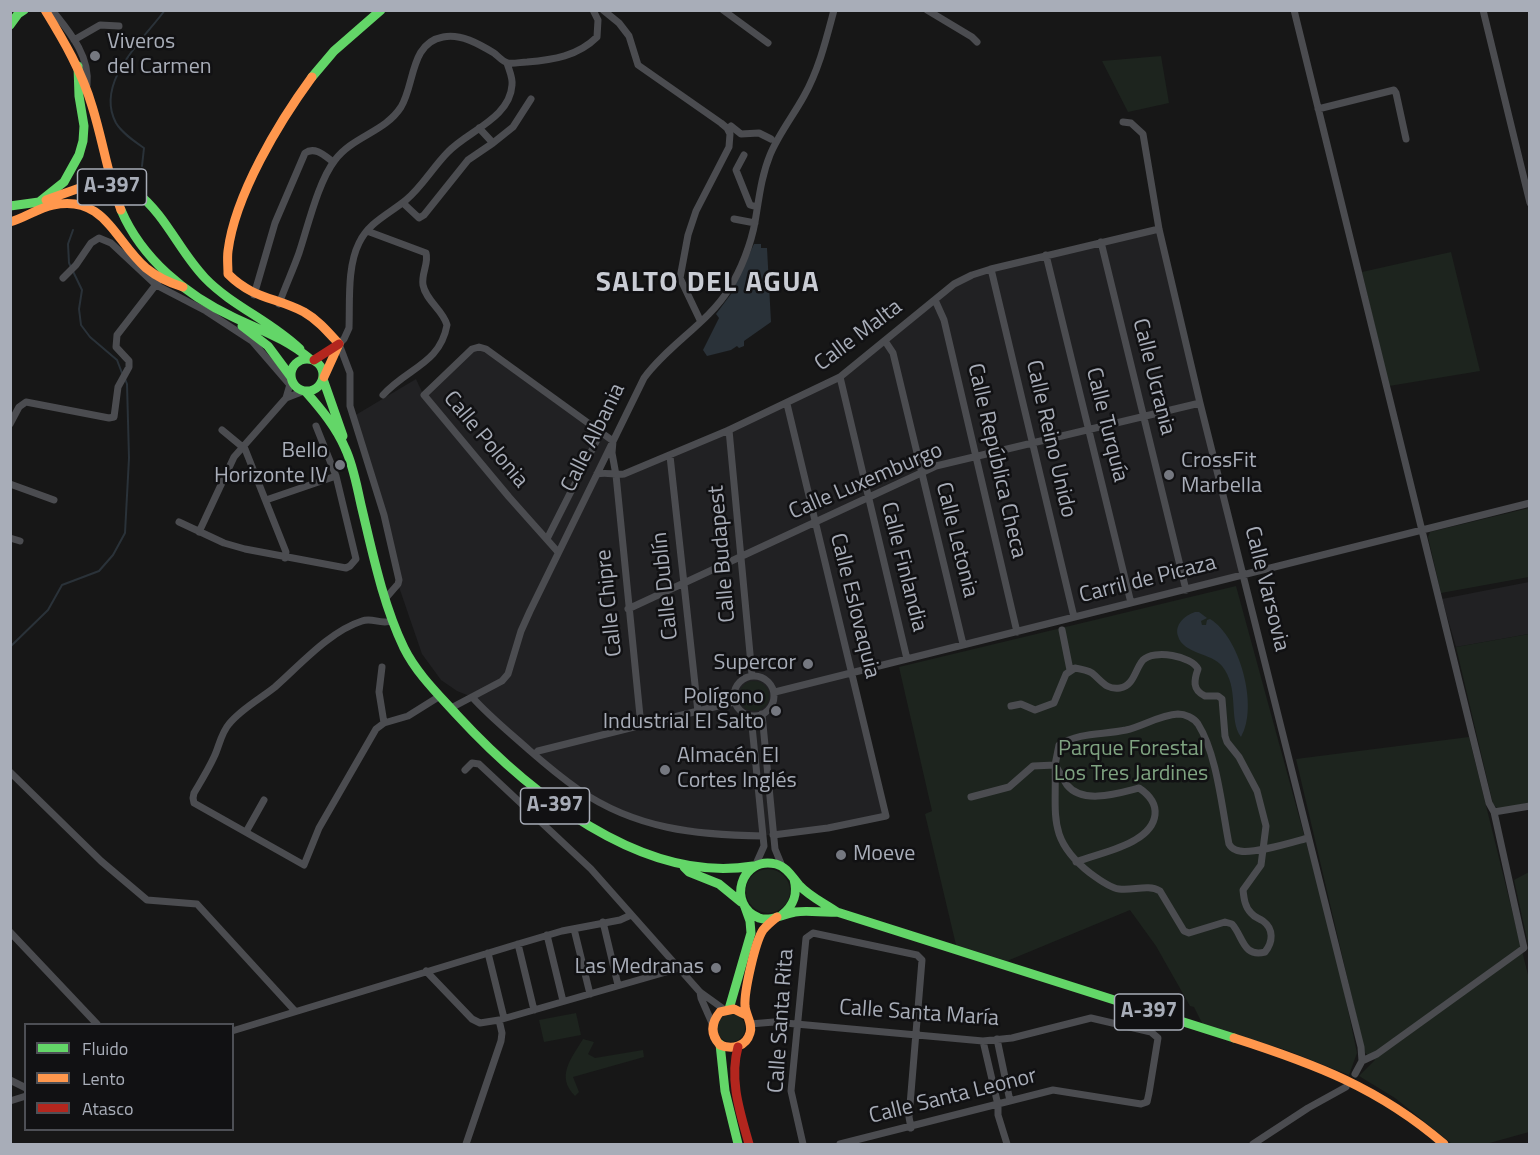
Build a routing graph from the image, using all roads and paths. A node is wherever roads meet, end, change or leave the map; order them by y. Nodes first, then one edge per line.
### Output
1 (381, 10) edge
2 (593, 10) edge
3 (603, 10) edge
4 (723, 10) edge
5 (834, 10) edge
6 (927, 10) edge
7 (1293, 10) edge
8 (1483, 10) edge
9 (19, 12) edge
10 (45, 12) edge
11 (10, 25) edge
12 (119, 26) dead end
13 (74, 40) junction
14 (976, 42) dead end
15 (768, 43) dead end
16 (507, 63) junction
17 (78, 66) junction
18 (86, 88) junction
19 (531, 99) dead end
20 (1318, 109) junction
21 (1123, 122) dead end
22 (731, 126) dead end
23 (479, 128) junction
24 (771, 139) dead end
25 (1406, 139) dead end
26 (493, 143) junction
27 (744, 155) dead end
28 (333, 162) junction
29 (39, 202) junction
30 (403, 203) junction
31 (1530, 203) edge
32 (10, 206) edge
33 (757, 207) junction
34 (10, 213) edge
35 (735, 219) dead end
36 (10, 222) edge
37 (755, 223) junction
38 (1159, 229) junction
39 (367, 231) junction
40 (1101, 242) junction
41 (1046, 255) junction
42 (991, 269) junction
43 (63, 278) dead end
44 (159, 281) junction
45 (183, 287) junction
46 (254, 295) junction
47 (935, 300) junction
48 (279, 304) junction
49 (230, 316) junction
50 (700, 320) junction
51 (885, 341) junction
52 (339, 344) junction
53 (300, 350) junction
54 (312, 360) junction
55 (840, 377) junction
56 (324, 378) junction
57 (291, 380) junction
58 (305, 392) junction
59 (383, 395) dead end
60 (286, 398) junction
61 (787, 404) junction
62 (1200, 404) junction
63 (1144, 417) junction
64 (10, 424) edge
65 (316, 426) dead end
66 (222, 430) dead end
67 (729, 430) junction
68 (1088, 430) junction
69 (602, 432) junction
70 (613, 441) junction
71 (1032, 444) junction
72 (242, 447) junction
73 (345, 448) junction
74 (670, 456) junction
75 (976, 458) junction
76 (921, 473) junction
77 (597, 474) junction
78 (616, 475) junction
79 (336, 476) junction
80 (10, 484) edge
81 (868, 498) junction
82 (54, 500) dead end
83 (266, 500) junction
84 (1530, 503) edge
85 (179, 522) dead end
86 (815, 524) junction
87 (1423, 530) junction
88 (199, 532) junction
89 (10, 538) edge
90 (547, 539) junction
91 (20, 541) dead end
92 (558, 552) junction
93 (742, 556) junction
94 (285, 558) junction
95 (1244, 575) junction
96 (684, 584) junction
97 (1186, 590) junction
98 (385, 599) junction
99 (1131, 603) junction
100 (628, 609) junction
101 (1074, 617) junction
102 (393, 621) junction
103 (1062, 630) dead end
104 (1017, 632) junction
105 (963, 644) junction
106 (907, 659) junction
107 (382, 667) dead end
108 (1070, 670) junction
109 (851, 674) junction
110 (752, 675) junction
111 (775, 692) junction
112 (440, 696) junction
113 (472, 697) junction
114 (734, 702) junction
115 (1011, 706) dead end
116 (451, 708) junction
117 (698, 712) junction
118 (762, 714) junction
119 (751, 716) junction
120 (384, 723) junction
121 (641, 726) junction
122 (535, 754) junction
123 (1055, 765) junction
124 (465, 770) dead end
125 (10, 772) edge
126 (971, 797) dead end
127 (264, 800) dead end
128 (1530, 806) edge
129 (1494, 812) junction
130 (246, 832) junction
131 (773, 835) junction
132 (763, 836) junction
133 (1308, 838) junction
134 (1263, 849) junction
135 (1076, 862) junction
136 (683, 866) junction
137 (755, 866) junction
138 (782, 866) junction
139 (794, 879) junction
140 (743, 905) junction
141 (837, 912) junction
142 (631, 915) junction
143 (779, 916) junction
144 (603, 922) junction
145 (574, 928) junction
146 (10, 932) edge
147 (547, 936) junction
148 (518, 944) junction
149 (488, 953) junction
150 (680, 968) junction
151 (426, 971) junction
152 (618, 986) junction
153 (700, 992) junction
154 (590, 994) junction
155 (563, 1001) junction
156 (727, 1009) junction
157 (534, 1010) junction
158 (295, 1011) junction
159 (501, 1019) junction
160 (748, 1020) junction
161 (96, 1023) edge
162 (712, 1023) junction
163 (798, 1023) junction
164 (234, 1030) edge
165 (917, 1035) junction
166 (997, 1039) junction
167 (983, 1041) junction
168 (720, 1044) junction
169 (738, 1047) junction
170 (1362, 1061) junction
171 (1355, 1074) dead end
172 (10, 1080) edge
173 (24, 1087) edge
174 (1347, 1087) dead end
175 (1010, 1101) junction
176 (1147, 1102) joint
177 (998, 1105) junction
178 (911, 1128) junction
179 (466, 1144) edge
180 (738, 1144) edge
181 (749, 1144) edge
182 (803, 1144) edge
183 (840, 1144) edge
184 (1007, 1144) edge
185 (1253, 1144) edge
186 (1444, 1144) edge

1 - 46 main road
2 - 16 street
3 - 50 street
4 - 15 street
5 - 33 street, Calle Albania
6 - 14 street
7 - 20 street
8 - 31 street
9 - 11 main road
10 - 13 street
10 - 17 main road, A-397
12 - 13 street
13 - 18 street
16 - 23 street
16 - 28 street
17 - 18 main road, A-397
17 - 29 main road
18 - 45 main road, A-397
19 - 26 street
20 - 25 street
20 - 87 street
21 - 38 street, Calle Varsovia
22 - 24 street
23 - 26 street
23 - 30 street
26 - 30 street
27 - 33 street
28 - 46 street
28 - 48 street
29 - 32 main road
29 - 34 main road
29 - 53 main road, bridge
30 - 39 street
33 - 37 street, Calle Albania
35 - 37 street
36 - 44 main road
37 - 50 street, Calle Albania
38 - 40 street, Calle Malta
38 - 62 street, Calle Varsovia
39 - 52 street
39 - 59 street
40 - 41 street, Calle Malta
40 - 63 street, Calle Ucrania
41 - 42 street, Calle Malta
41 - 68 street, Calle Turquía
42 - 47 street, Calle Malta
42 - 71 street, Calle Reino Unido
43 - 44 street
44 - 45 main road
44 - 57 street
44 - 64 street
45 - 49 main road, A-397
46 - 48 main road
47 - 51 street, Calle Malta
47 - 75 street, Calle República Checa
48 - 52 main road
49 - 53 main road, A-397
49 - 57 main road, A-397
50 - 70 street, Calle Albania
51 - 55 street, Calle Malta
51 - 76 street, Calle Letonia
52 - 54 main road
52 - 56 main road
52 - 98 street
53 - 54 main road, A-397
54 - 56 main road, A-397
54 - 57 main road
55 - 61 street, Calle Malta
55 - 81 street, Calle Finlandia
56 - 58 main road
56 - 73 main road, A-397
57 - 58 main road, A-397
57 - 60 street
58 - 60 street
58 - 73 main road, A-397
60 - 72 street
61 - 67 street, Calle Malta
61 - 86 street, Calle Eslovaquia
62 - 63 street, Calle Luxemburgo
62 - 95 street, Calle Varsovia
63 - 68 street, Calle Luxemburgo
63 - 97 street, Calle Ucrania
65 - 79 street
66 - 72 street
67 - 74 street, Calle Malta
67 - 93 street, Calle Budapest
68 - 71 street, Calle Luxemburgo
68 - 99 street, Calle Turquía
69 - 70 street, Calle Polonia
69 - 90 street
69 - 90 street, Calle Polonia
70 - 77 street, Calle Albania
70 - 78 street
71 - 75 street, Calle Luxemburgo
71 - 101 street, Calle Reino Unido
72 - 83 street
72 - 88 street
73 - 98 main road, A-397
74 - 78 street, Calle Malta
74 - 96 street, Calle Dublín
75 - 76 street, Calle Luxemburgo
75 - 104 street, Calle República Checa
76 - 81 street, Calle Luxemburgo
76 - 105 street, Calle Letonia
77 - 78 street
77 - 92 street, Calle Albania
78 - 100 street, Calle Chipre
79 - 83 street
79 - 94 street
80 - 82 street
81 - 86 street, Calle Luxemburgo
81 - 106 street, Calle Finlandia
83 - 94 street
84 - 87 street, Carril de Picaza
85 - 88 street
86 - 93 street, Calle Luxemburgo
86 - 109 street, Calle Eslovaquia
87 - 95 street, Carril de Picaza
87 - 129 street
88 - 94 street
89 - 91 street
90 - 92 street, Calle Polonia
92 - 113 street, Calle Albania
93 - 96 street, Calle Luxemburgo
93 - 110 street, Calle Budapest
95 - 97 street, Carril de Picaza
95 - 133 street, Calle Varsovia
96 - 100 street, Calle Luxemburgo
96 - 117 street, Calle Dublín
97 - 99 street, Carril de Picaza
98 - 102 main road, A-397
99 - 101 street, Carril de Picaza
100 - 121 street, Calle Chipre
101 - 104 street, Carril de Picaza
102 - 112 main road, A-397
102 - 130 street
103 - 108 street
104 - 105 street, Carril de Picaza
105 - 106 street, Carril de Picaza
106 - 109 street, Carril de Picaza
107 - 120 street
108 - 115 street
108 - 134 street
109 - 111 street, Carril de Picaza
109 - 131 street, Calle Eslovaquia
110 - 111 street
110 - 114 street
111 - 118 street
112 - 116 main road, A-397
112 - 120 street
113 - 116 street, Calle Albania
113 - 122 street
114 - 117 street
114 - 119 street
116 - 136 main road, A-397
117 - 121 street
118 - 119 street
118 - 131 street
119 - 132 street
120 - 130 street
121 - 122 street
122 - 132 street
123 - 126 street
123 - 134 street
123 - 135 street
123 - 135 street
124 - 142 street
125 - 158 street
127 - 130 street
128 - 129 street
129 - 170 street
131 - 138 street
132 - 137 street
133 - 134 street
133 - 170 street, Calle Varsovia
134 - 135 street
136 - 137 main road, A-397
136 - 140 main road, A-397
137 - 138 main road, A-397
137 - 140 main road
138 - 139 main road, A-397
139 - 141 main road, A-397
139 - 143 main road
140 - 143 main road, A-397
140 - 156 main road
141 - 143 main road, A-397
141 - 186 main road, A-397
142 - 144 street
142 - 150 street
143 - 160 main road
144 - 145 street
144 - 152 street
145 - 147 street
145 - 154 street
146 - 161 street
147 - 148 street
147 - 155 street
148 - 149 street
148 - 157 street
149 - 151 street
149 - 159 street
150 - 152 street
150 - 153 street
151 - 158 street
151 - 159 street
152 - 154 street
153 - 156 street
153 - 162 street
154 - 155 street
155 - 157 street
156 - 160 main road
156 - 162 main road
157 - 159 street
158 - 164 street
159 - 179 street
160 - 163 street, Calle Santa María
160 - 169 main road
162 - 168 main road
163 - 165 street, Calle Santa María
163 - 165 street, Calle Santa Rita
163 - 182 street, Calle Santa Rita
165 - 167 street, Calle Santa María
165 - 178 street
166 - 167 street, Calle Santa María
166 - 175 street
166 - 176 street, Calle Santa María
167 - 177 street
168 - 169 main road
168 - 180 main road
169 - 181 main road
170 - 171 street
172 - 173 street
174 - 185 street
175 - 176 street, Calle Santa Leonor
175 - 177 street, Calle Santa Leonor
177 - 178 street, Calle Santa Leonor
177 - 184 street
178 - 183 street, Calle Santa Leonor

